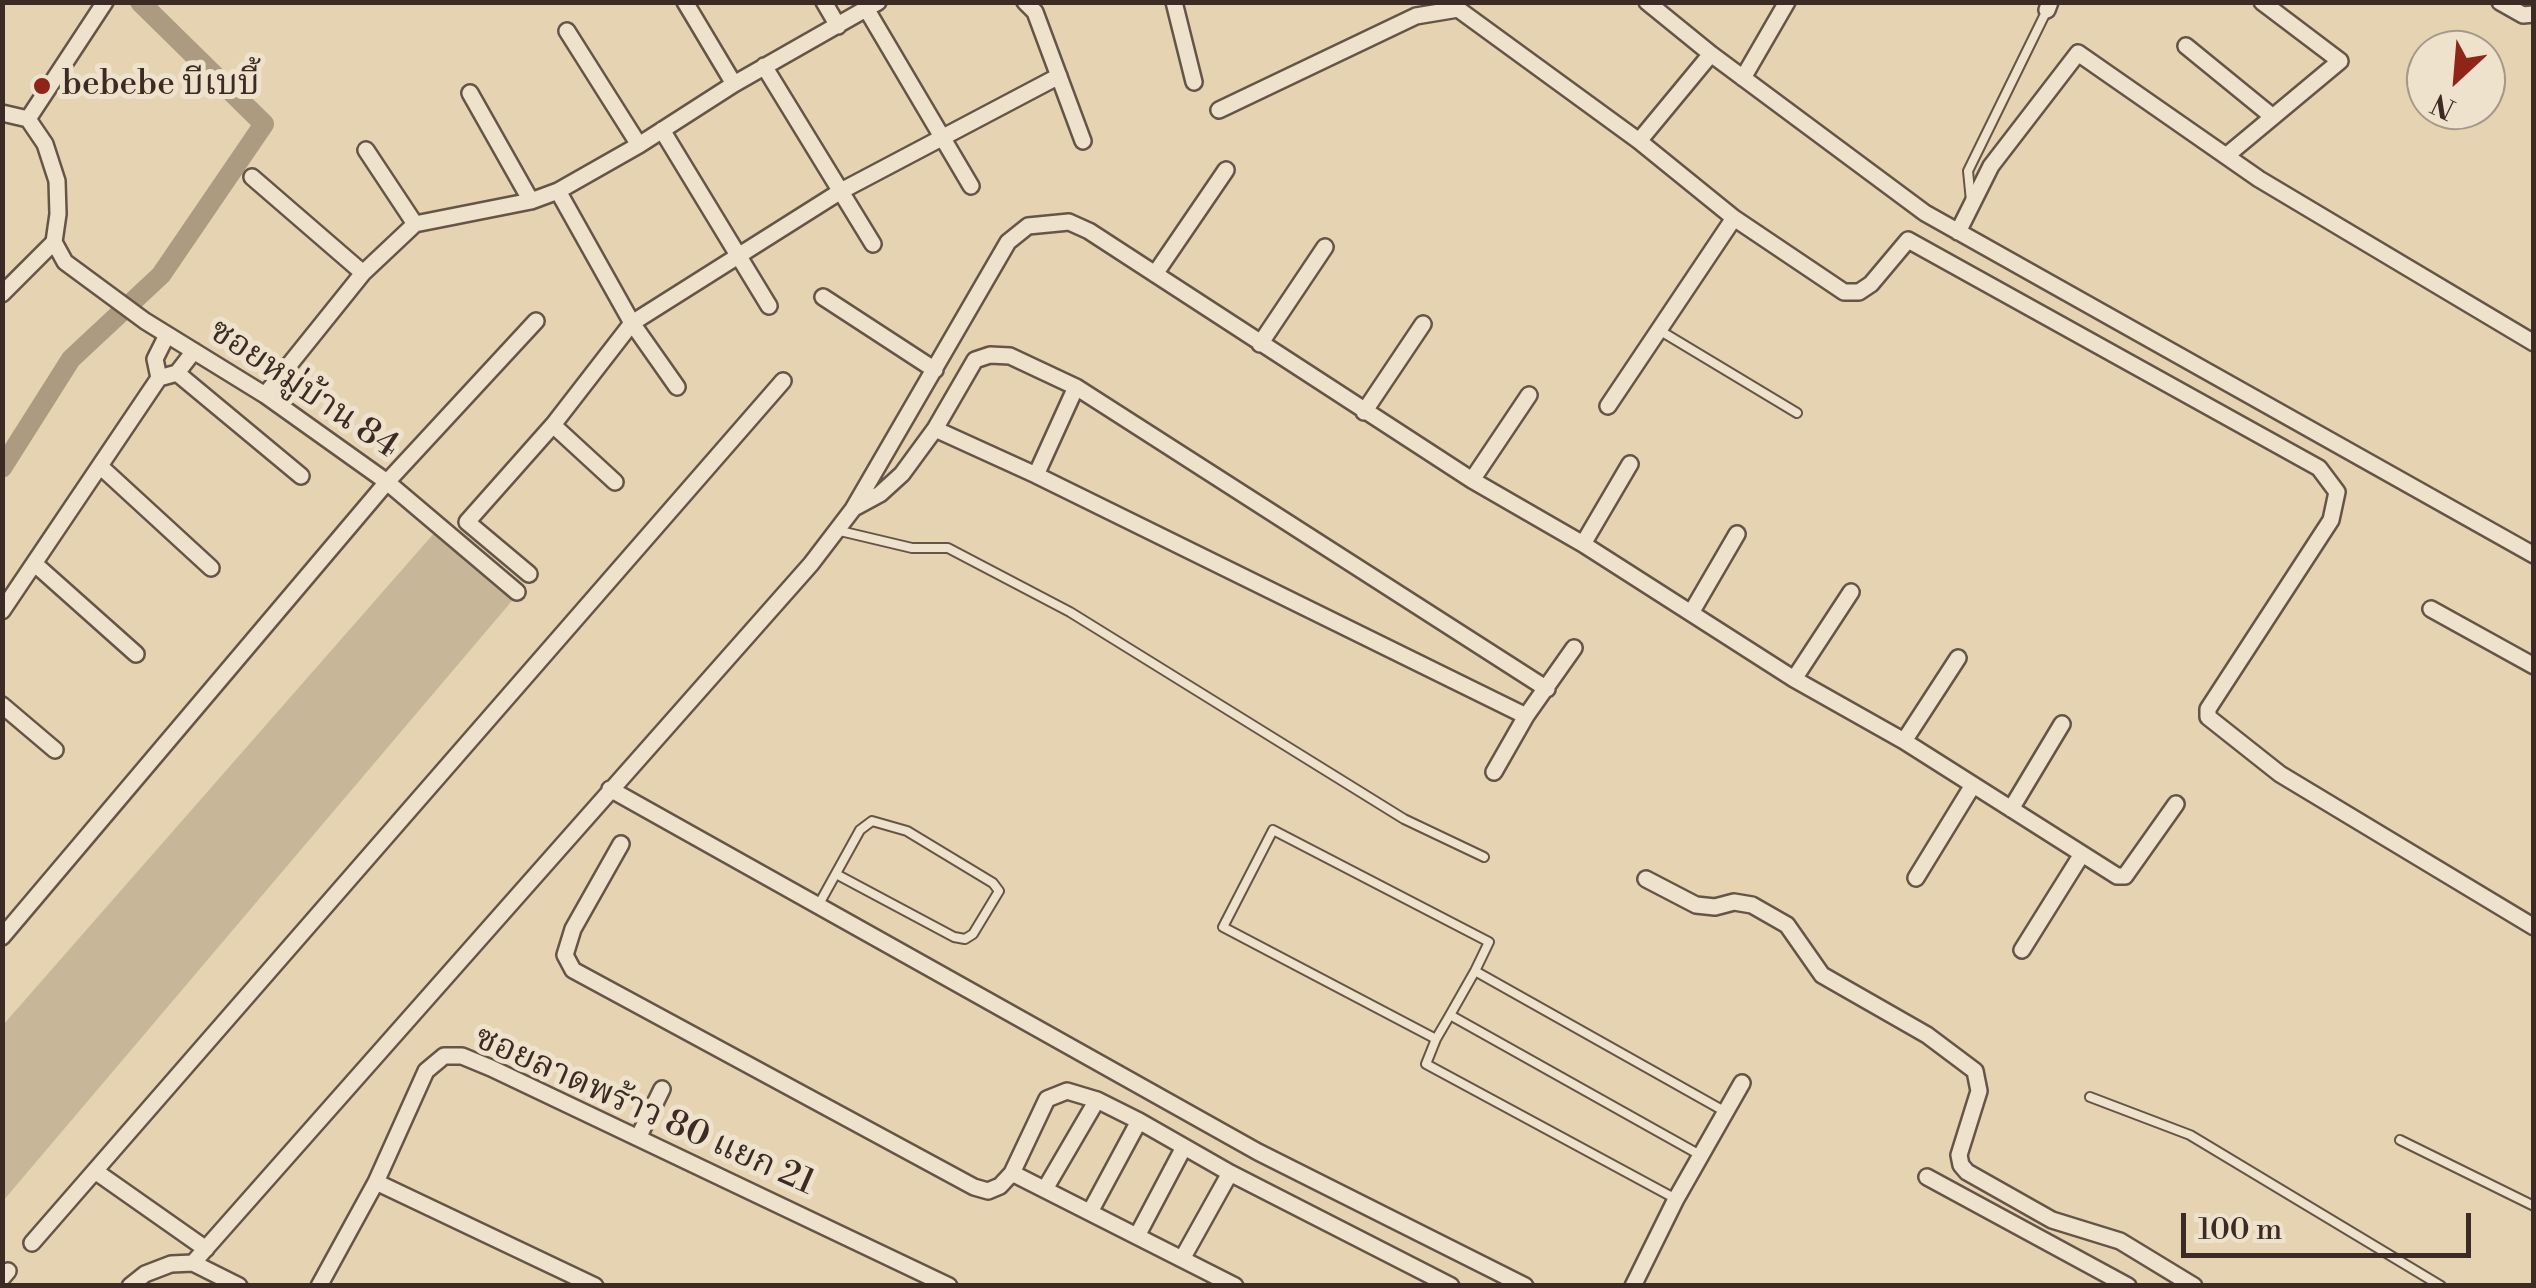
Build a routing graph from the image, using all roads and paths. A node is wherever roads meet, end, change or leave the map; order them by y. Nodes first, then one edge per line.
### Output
1 (106, 2) edge
2 (685, 2) edge
3 (824, 2) edge
4 (1174, 2) edge
5 (1647, 2) edge
6 (1788, 2) edge
7 (2262, 2) edge
8 (2500, 2) edge
9 (873, 6) edge
10 (1033, 6) edge
11 (1456, 6) edge
12 (2048, 6) edge
13 (2534, 14) edge
14 (838, 26) junction
15 (567, 31) dead end
16 (2186, 46) dead end
17 (1712, 54) junction
18 (764, 66) junction
19 (1059, 76) junction
20 (1743, 78) junction
21 (1194, 82) dead end
22 (734, 84) junction
23 (470, 92) dead end
24 (1219, 110) dead end
25 (2, 113) edge
26 (2273, 116) junction
27 (28, 119) junction
28 (662, 130) junction
29 (942, 136) junction
30 (1083, 141) dead end
31 (1638, 141) junction
32 (639, 145) junction
33 (366, 150) dead end
34 (2226, 156) junction
35 (1226, 170) dead end
36 (252, 178) dead end
37 (971, 186) dead end
38 (558, 192) junction
39 (841, 192) junction
40 (531, 201) junction
41 (1971, 201) junction
42 (1925, 213) junction
43 (1734, 218) junction
44 (415, 224) junction
45 (1958, 232) junction
46 (1908, 240) junction
47 (54, 242) junction
48 (874, 244) dead end
49 (1325, 247) dead end
50 (739, 256) junction
51 (363, 273) junction
52 (1156, 274) junction
53 (2, 294) edge
54 (823, 297) dead end
55 (769, 306) dead end
56 (536, 321) dead end
57 (632, 323) junction
58 (1422, 324) dead end
59 (1659, 330) junction
60 (167, 335) junction
61 (2534, 343) edge
62 (1260, 344) junction
63 (194, 351) junction
64 (935, 370) junction
65 (177, 374) junction
66 (160, 378) junction
67 (783, 381) dead end
68 (678, 387) dead end
69 (1076, 387) junction
70 (265, 395) junction
71 (1529, 395) dead end
72 (1608, 406) dead end
73 (1364, 412) junction
74 (1797, 413) dead end
75 (553, 426) junction
76 (934, 429) junction
77 (1630, 464) dead end
78 (100, 467) junction
79 (1036, 475) junction
80 (301, 476) dead end
81 (1472, 480) junction
82 (386, 482) junction
83 (615, 482) dead end
84 (853, 509) junction
85 (836, 530) junction
86 (1736, 534) dead end
87 (1583, 544) junction
88 (2534, 555) edge
89 (35, 564) junction
90 (212, 568) dead end
91 (529, 574) dead end
92 (516, 592) dead end
93 (1851, 592) dead end
94 (2431, 609) dead end
95 (2, 611) edge
96 (1691, 613) junction
97 (1574, 648) dead end
98 (136, 654) dead end
99 (1958, 658) dead end
100 (2534, 666) edge
101 (1794, 679) junction
102 (1547, 689) junction
103 (2, 706) edge
104 (1526, 716) junction
105 (2062, 724) dead end
106 (1904, 741) junction
107 (54, 750) dead end
108 (1494, 772) dead end
109 (1973, 785) junction
110 (610, 790) junction
111 (2176, 804) dead end
112 (2011, 809) junction
113 (621, 844) dead end
114 (2082, 854) junction
115 (1484, 857) dead end
116 (836, 874) junction
117 (1916, 878) dead end
118 (1646, 879) dead end
119 (819, 904) junction
120 (2534, 927) edge
121 (2, 937) edge
122 (2022, 950) dead end
123 (1474, 971) junction
124 (1450, 1015) junction
125 (1436, 1039) junction
126 (1742, 1082) dead end
127 (662, 1089) dead end
128 (2090, 1097) dead end
129 (1097, 1100) junction
130 (1724, 1111) junction
131 (1139, 1122) junction
132 (638, 1138) junction
133 (2400, 1140) dead end
134 (1184, 1147) junction
135 (1700, 1155) junction
136 (95, 1171) junction
137 (1012, 1172) junction
138 (1230, 1173) junction
139 (1927, 1178) dead end
140 (376, 1182) junction
141 (1045, 1190) junction
142 (1676, 1199) junction
143 (2534, 1206) edge
144 (1090, 1212) junction
145 (1137, 1236) junction
146 (32, 1243) dead end
147 (206, 1249) junction
148 (1182, 1259) junction
149 (193, 1263) junction
150 (130, 1286) edge
151 (240, 1286) edge
152 (319, 1286) edge
153 (595, 1286) edge
154 (948, 1286) edge
155 (1235, 1286) edge
156 (1451, 1286) edge
157 (1526, 1286) edge
158 (1633, 1286) edge
159 (2128, 1286) edge
160 (2194, 1286) edge
161 (2441, 1286) edge

1 - 27 street
2 - 22 street
3 - 14 street
4 - 21 street
5 - 17 street
6 - 20 street
7 - 26 street
8 - 13 street
9 - 14 street
9 - 29 street
10 - 19 street
11 - 24 street
11 - 31 street
12 - 41 lane
14 - 18 street
15 - 32 street
16 - 26 street
17 - 20 street
17 - 31 street
18 - 22 street
18 - 39 street
19 - 29 street
19 - 30 street
20 - 42 street
22 - 28 street
23 - 40 street
25 - 27 street
26 - 34 street
27 - 47 street
28 - 32 street
28 - 50 street
29 - 37 street
29 - 39 street
31 - 43 street
32 - 38 street
33 - 44 street
34 - 41 street
34 - 61 street
35 - 52 street
36 - 51 street
38 - 40 street
38 - 57 street
39 - 48 street
39 - 50 street
40 - 44 street
41 - 45 street
42 - 45 street
42 - 46 street
43 - 46 street
43 - 59 street
44 - 51 street
45 - 88 street
46 - 120 street
47 - 53 street
47 - 60 street, ซอยหมู่บ้าน 84
49 - 62 street
50 - 55 street
50 - 57 street
51 - 70 street
52 - 62 street
52 - 64 street
54 - 64 street
56 - 82 street
57 - 68 street
57 - 75 street
58 - 73 street
59 - 72 street
59 - 74 lane
60 - 63 street, ซอยหมู่บ้าน 84
60 - 66 street
62 - 73 street
63 - 65 street
63 - 70 street, ซอยหมู่บ้าน 84
64 - 84 street
65 - 66 street
65 - 80 street
66 - 78 street
67 - 136 street
69 - 76 street
69 - 79 street
69 - 102 street
70 - 82 street, ซอยหมู่บ้าน 84
71 - 81 street
73 - 81 street
75 - 83 street
75 - 91 street
76 - 79 street
76 - 84 street
77 - 87 street
78 - 89 street
78 - 90 street
79 - 104 street
81 - 87 street
82 - 92 street, ซอยหมู่บ้าน 84
82 - 121 street
84 - 85 street
85 - 110 street
85 - 115 lane
86 - 96 street
87 - 96 street
89 - 95 street
89 - 98 street
93 - 101 street
94 - 100 street
96 - 101 street
97 - 102 street
99 - 106 street
101 - 106 street
102 - 104 street
103 - 107 street
104 - 108 street
105 - 112 street
106 - 109 street
109 - 112 street
109 - 117 street
110 - 119 street
110 - 147 street
111 - 114 street
112 - 114 street
113 - 137 street
114 - 122 street
116 - 116 lane
116 - 119 lane
118 - 160 street
119 - 157 street
123 - 124 lane
123 - 125 lane
123 - 130 lane
124 - 125 lane
124 - 135 lane
125 - 142 lane
126 - 130 street
127 - 132 street
128 - 161 lane
129 - 131 street
129 - 137 street
129 - 141 street
130 - 135 street
131 - 134 street
131 - 144 street
132 - 140 street, ซอยลาดพร้าว 80 แยก 21
132 - 154 street, ซอยลาดพร้าว 80 แยก 21
133 - 143 lane
134 - 138 street
134 - 145 street
135 - 142 street
136 - 146 street
136 - 147 street
137 - 141 street
138 - 148 street
138 - 156 street
139 - 159 street
140 - 152 street, ซอยลาดพร้าว 80 แยก 21
140 - 153 street
141 - 144 street
142 - 158 street
144 - 145 street
145 - 148 street
147 - 149 street
148 - 155 street
149 - 150 street
149 - 151 street

